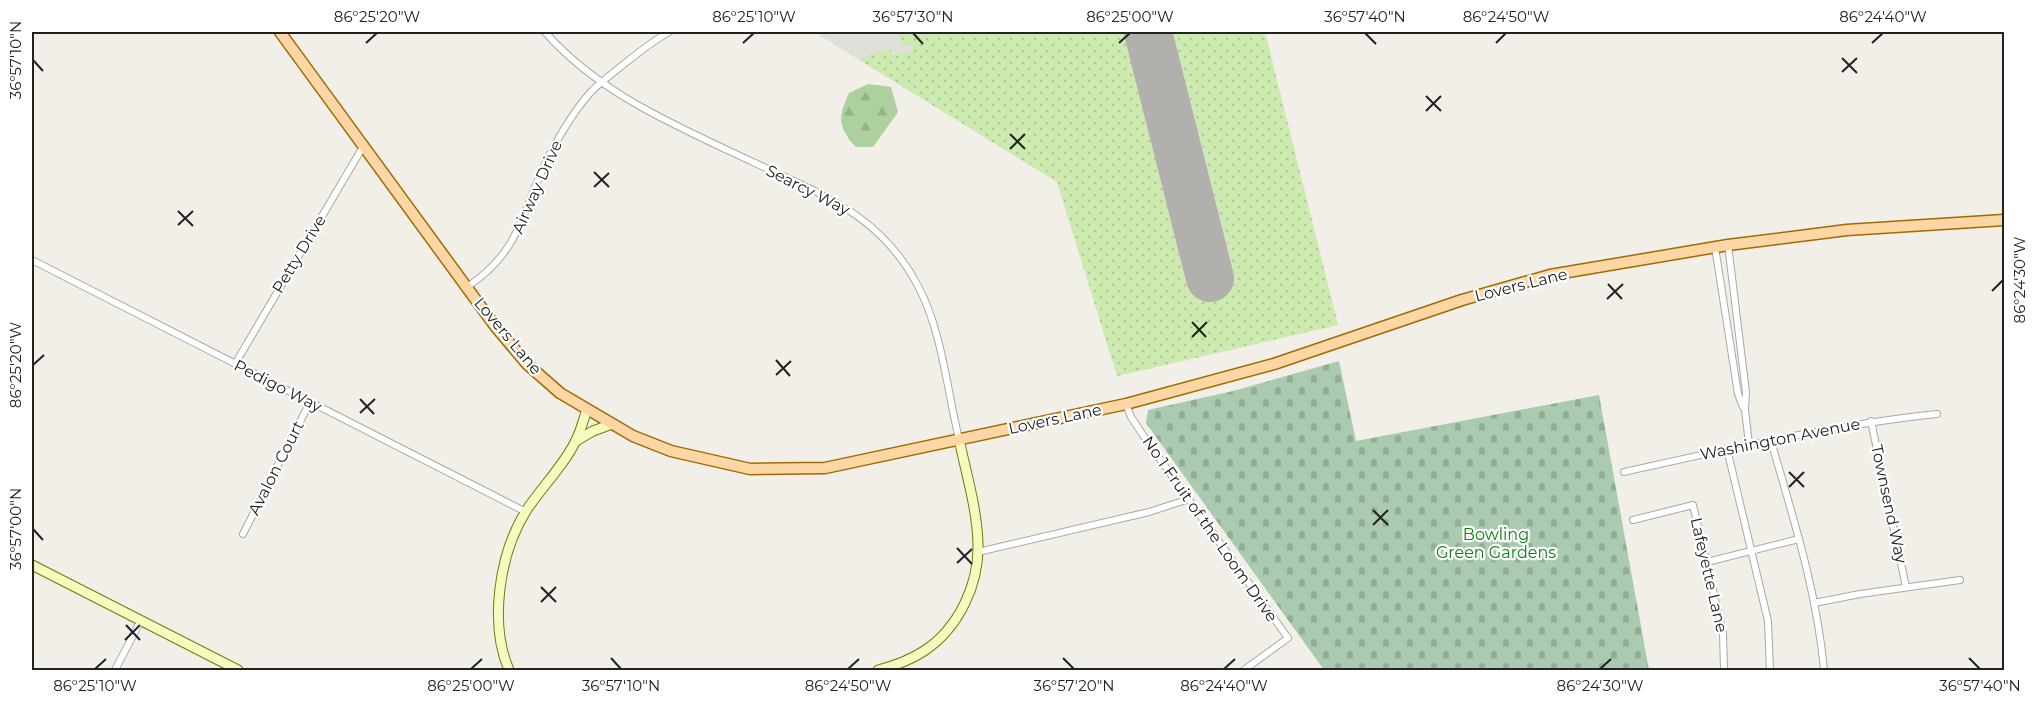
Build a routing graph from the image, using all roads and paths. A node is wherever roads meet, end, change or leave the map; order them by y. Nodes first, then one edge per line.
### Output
1 (280, 32) edge
2 (545, 32) edge
3 (669, 32) edge
4 (602, 82) junction
5 (364, 145) junction
6 (2004, 220) edge
7 (1728, 245) junction
8 (1715, 247) junction
9 (32, 260) edge
10 (467, 287) junction
11 (235, 364) junction
12 (310, 402) junction
13 (1126, 404) junction
14 (587, 410) junction
15 (1744, 410) junction
16 (1937, 414) dead end
17 (1871, 421) junction
18 (612, 424) junction
19 (959, 439) junction
20 (576, 441) junction
21 (1772, 441) junction
22 (1749, 444) junction
23 (1726, 449) junction
24 (1624, 472) dead end
25 (1189, 499) junction
26 (526, 512) junction
27 (1633, 520) dead end
28 (243, 534) dead end
29 (1799, 539) junction
30 (1751, 550) junction
31 (978, 552) junction
32 (1707, 562) junction
33 (32, 565) edge
34 (1960, 580) dead end
35 (1906, 587) junction
36 (1814, 603) junction
37 (141, 622) junction
38 (224, 667) edge
39 (115, 670) edge
40 (238, 670) edge
41 (509, 670) edge
42 (878, 670) edge
43 (1244, 670) edge
44 (1724, 670) edge
45 (1770, 670) edge
46 (1824, 670) edge

1 - 5 main road, Lovers Lane
2 - 4 street, Searcy Way
3 - 4 street, Airway Drive
4 - 10 street, Airway Drive
4 - 19 street, Searcy Way
5 - 10 main road, Lovers Lane
5 - 11 street, Petty Drive
6 - 7 main road, Lovers Lane
7 - 8 main road, Lovers Lane
7 - 15 street
8 - 13 main road, Lovers Lane
8 - 15 street
9 - 11 street, Pedigo Way
10 - 14 main road, Lovers Lane
11 - 12 street, Pedigo Way
12 - 26 street, Pedigo Way
12 - 28 street, Avalon Court
13 - 19 main road, Lovers Lane
13 - 25 street, No 1 Fruit of the Loom Drive
14 - 18 main road, Lovers Lane
14 - 20 street
15 - 22 street
16 - 17 street, Washington Avenue
17 - 21 street, Washington Avenue
17 - 35 street, Townsend Way
18 - 19 main road, Lovers Lane
18 - 20 street
19 - 31 street
20 - 26 street
21 - 22 street, Washington Avenue
21 - 29 street
22 - 23 street, Washington Avenue
23 - 24 street, Washington Avenue
23 - 30 street
25 - 31 street
25 - 43 street, No 1 Fruit of the Loom Drive
26 - 41 street
27 - 32 street, Lafeyette Lane
29 - 30 street
29 - 36 street
30 - 32 street
30 - 45 street
31 - 42 street
32 - 44 street, Lafeyette Lane
33 - 37 street
34 - 35 street
35 - 36 street
36 - 46 street
37 - 38 street
37 - 39 street
38 - 40 street

